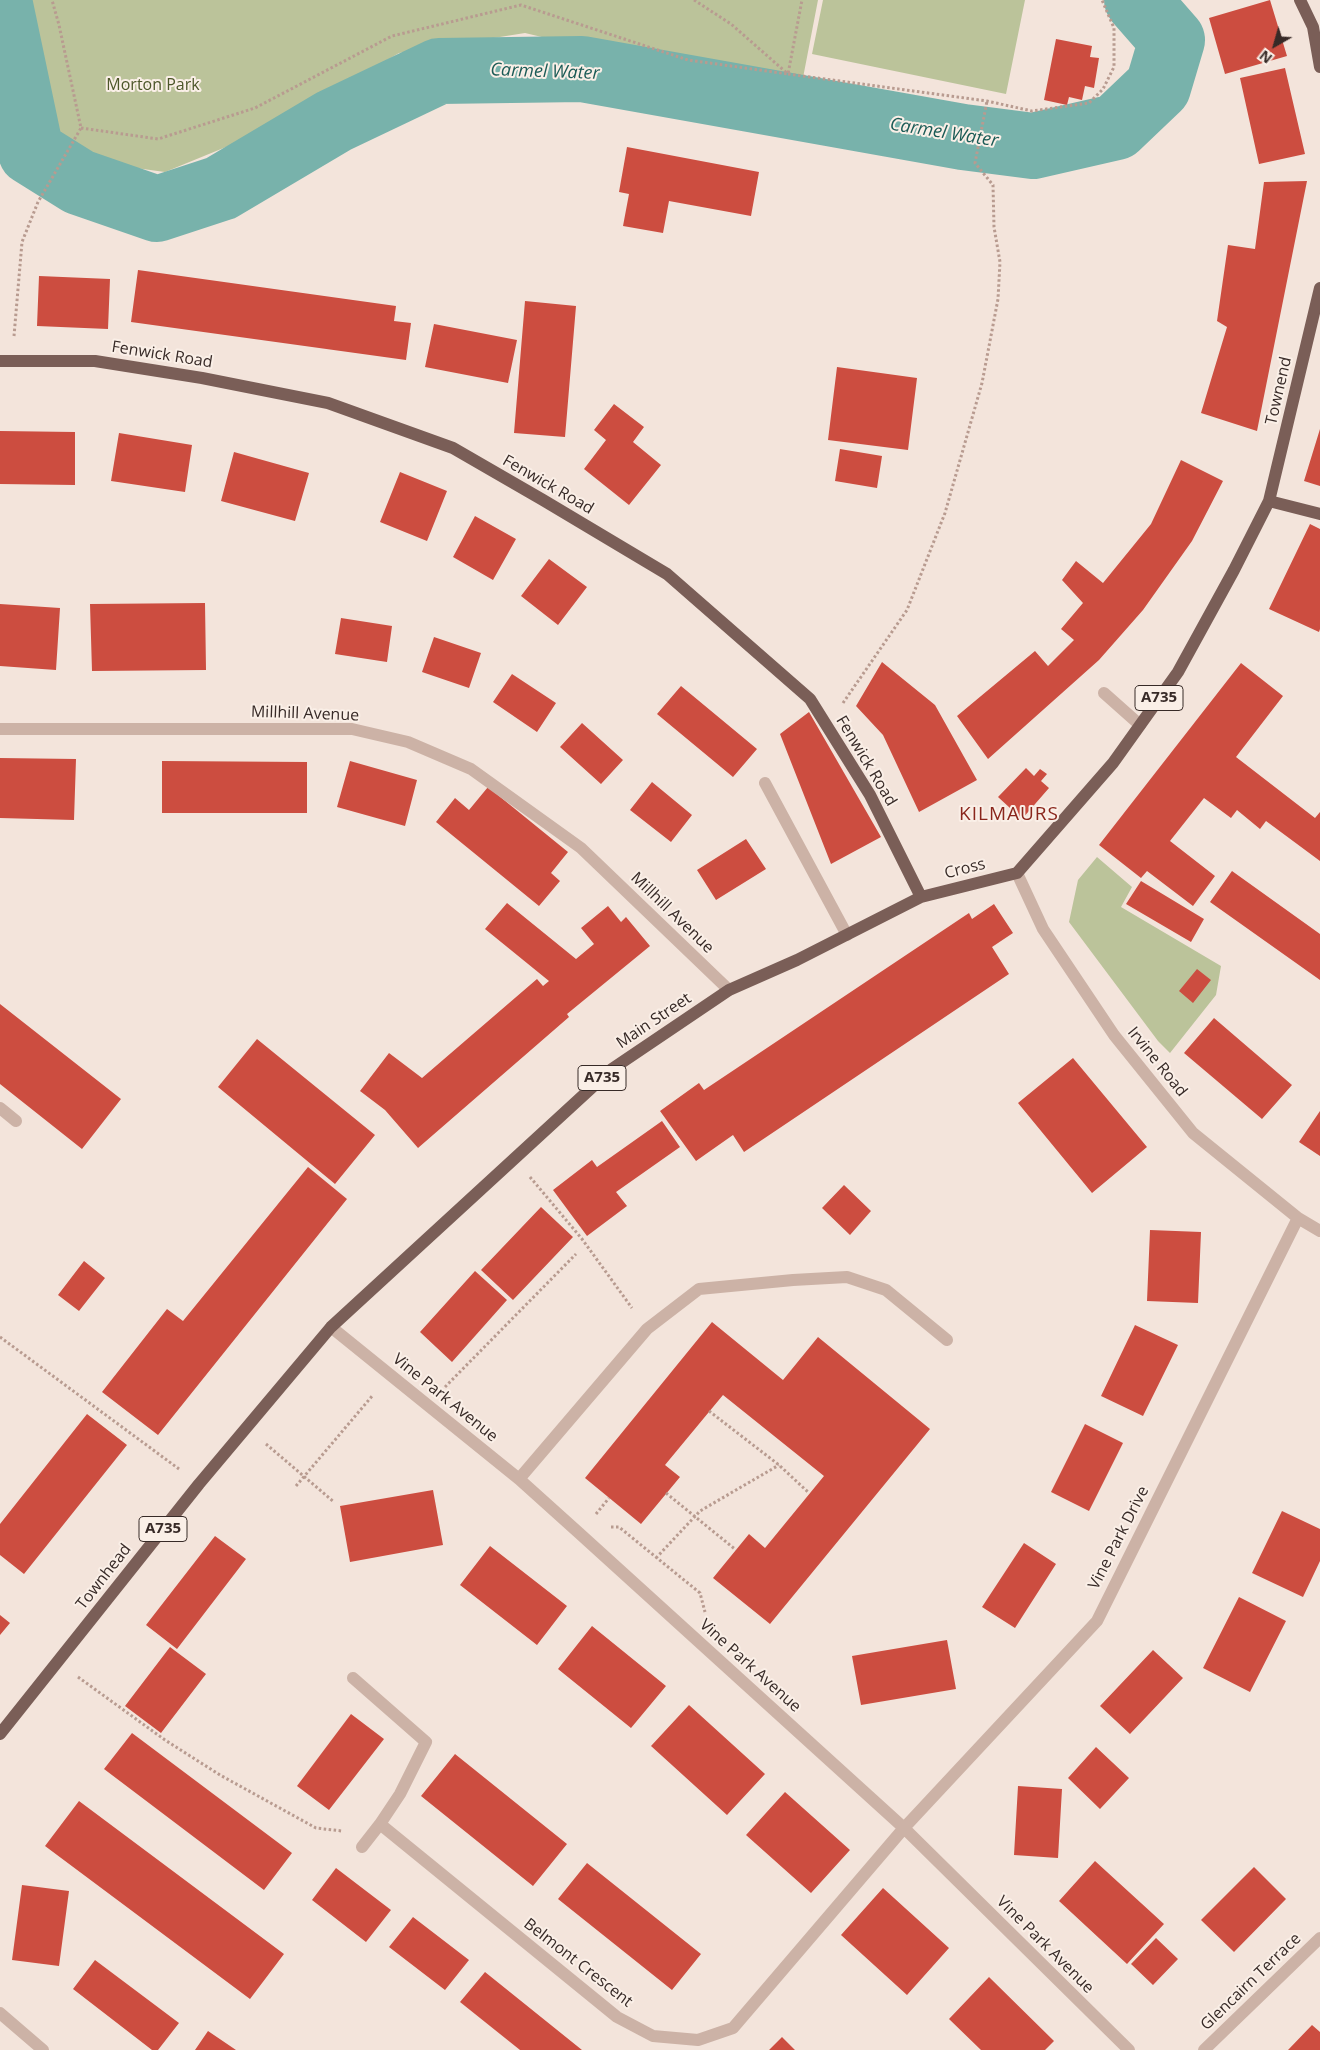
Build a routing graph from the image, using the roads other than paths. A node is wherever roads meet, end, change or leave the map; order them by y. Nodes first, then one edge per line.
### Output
1 (1300, 0) edge
2 (1320, 67) edge
3 (1320, 288) edge
4 (6, 361) edge
5 (1269, 501) junction
6 (1320, 514) edge
7 (1104, 693) dead end
8 (1140, 725) junction
9 (0, 729) edge
10 (765, 783) dead end
11 (1017, 873) junction
12 (922, 897) junction
13 (847, 935) junction
14 (729, 990) junction
15 (0, 1108) edge
16 (16, 1121) dead end
17 (1298, 1218) junction
18 (1320, 1231) edge
19 (331, 1327) junction
20 (947, 1340) dead end
21 (519, 1479) junction
22 (353, 1678) dead end
23 (0, 1734) edge
24 (904, 1828) junction
25 (376, 1829) junction
26 (362, 1847) dead end
27 (1320, 1938) edge
28 (0, 2013) edge
29 (43, 2050) edge
30 (1129, 2050) edge
31 (1204, 2050) edge

1 - 2 main road
3 - 5 main road, Townend / A735
4 - 12 main road, Fenwick Road
5 - 6 main road
5 - 8 main road, A735
7 - 8 street
8 - 11 main road, A735
9 - 14 street, Millhill Avenue
10 - 13 street
11 - 12 main road, Cross / A735
11 - 17 street, Irvine Road
12 - 13 main road, Main Street / A735
13 - 14 main road, Main Street / A735
14 - 19 main road, Main Street / A735
15 - 16 street
17 - 18 street, Irvine Road
17 - 24 street, Vine Park Drive
19 - 21 street, Vine Park Avenue
19 - 23 main road, Townhead / A735
20 - 21 street
21 - 24 street, Vine Park Avenue
22 - 25 street
24 - 25 street, Belmont Crescent
24 - 30 street, Vine Park Avenue
25 - 26 street
27 - 31 street, Glencairn Terrace
28 - 29 street

